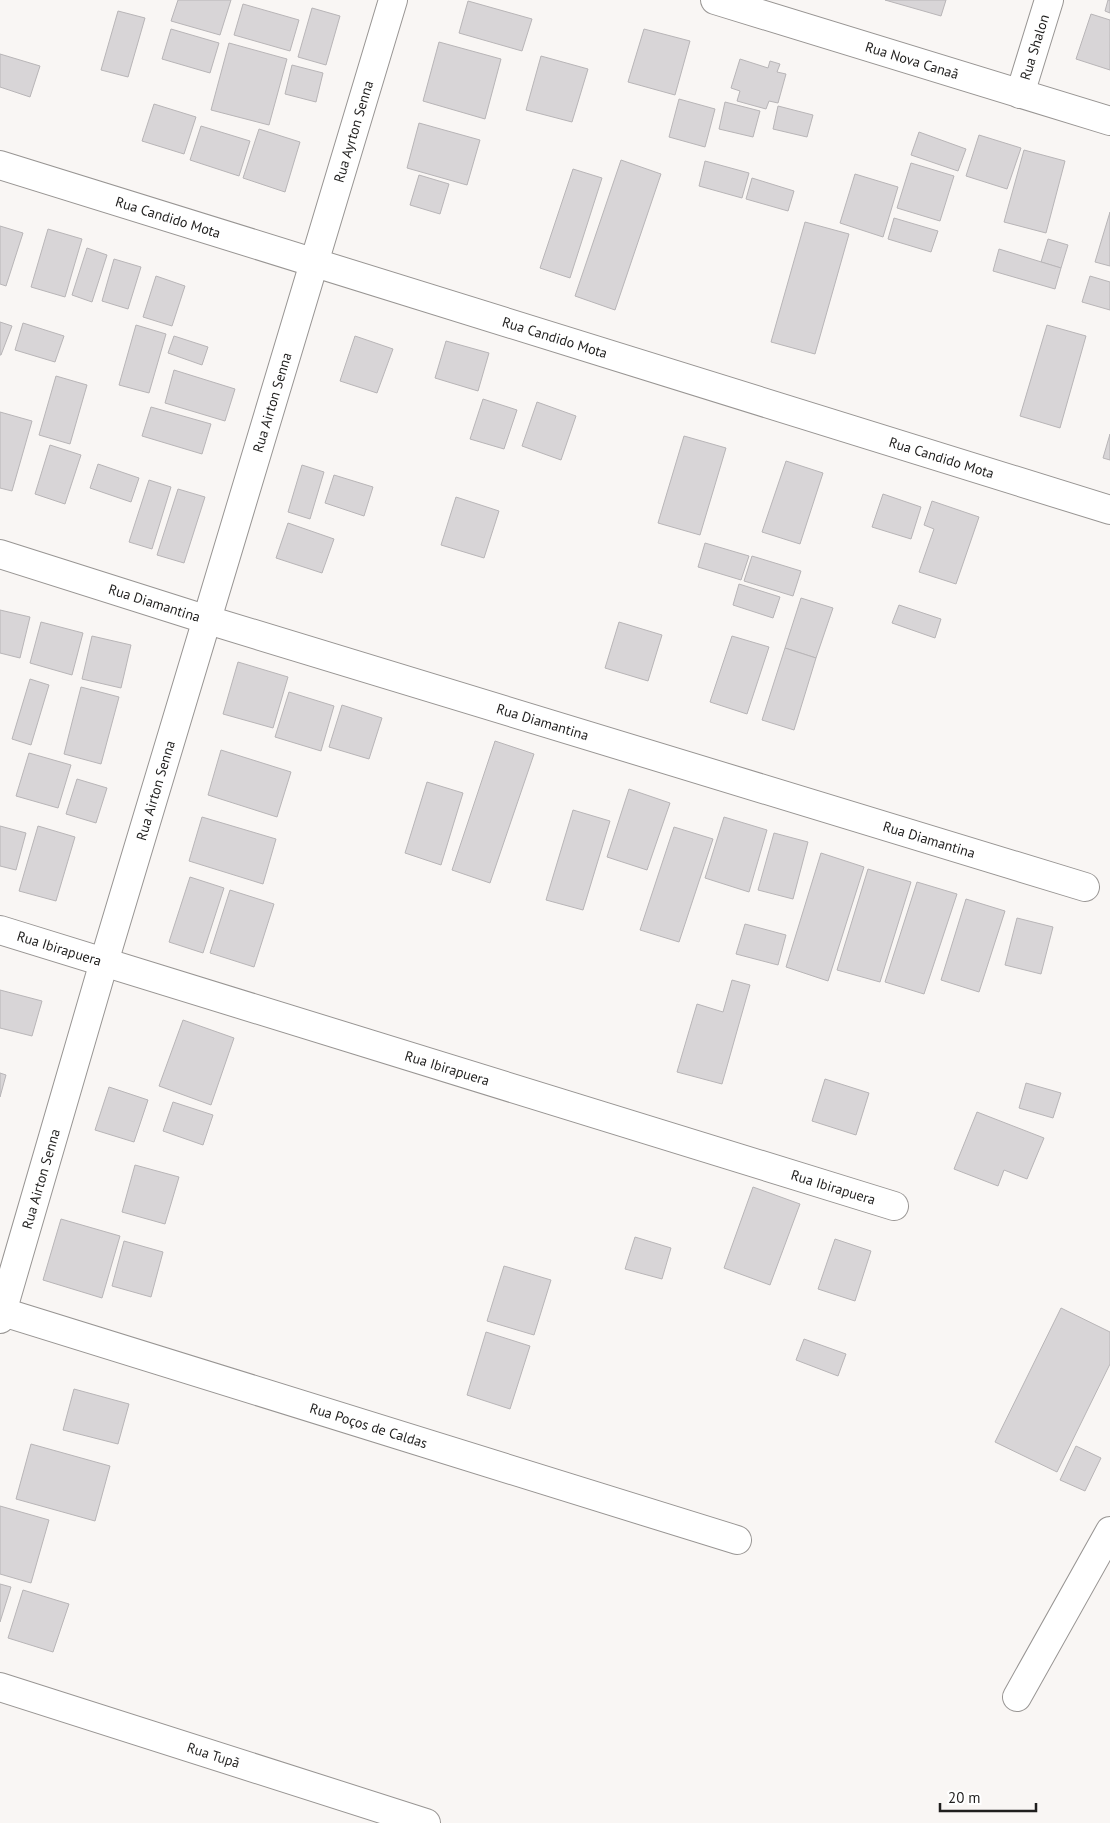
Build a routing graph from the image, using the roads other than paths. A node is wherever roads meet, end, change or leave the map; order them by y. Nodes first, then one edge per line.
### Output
1 (393, 0) edge
2 (715, 0) edge
3 (1048, 0) edge
4 (1020, 94) junction
5 (1110, 121) edge
6 (0, 165) edge
7 (315, 263) junction
8 (1110, 510) edge
9 (0, 554) edge
10 (208, 620) junction
11 (1085, 887) dead end
12 (0, 930) edge
13 (104, 962) junction
14 (894, 1206) dead end
15 (1, 1314) edge
16 (1110, 1531) edge
17 (737, 1540) dead end
18 (0, 1687) edge
19 (1017, 1697) dead end
20 (426, 1823) edge

1 - 7 street, Rua Ayrton Senna
2 - 4 street, Rua Nova Canaã
3 - 4 street, Rua Shalon
4 - 5 street, Rua Nova Canaã
6 - 7 street, Rua Candido Mota
7 - 8 street, Rua Candido Mota
7 - 10 street, Rua Airton Senna
9 - 10 street, Rua Diamantina
10 - 11 street, Rua Diamantina
10 - 13 street, Rua Airton Senna
12 - 13 street, Rua Ibirapuera
13 - 14 street, Rua Ibirapuera
13 - 15 street, Rua Airton Senna
15 - 17 street, Rua Poços de Caldas
16 - 19 street
18 - 20 street, Rua Tupã

